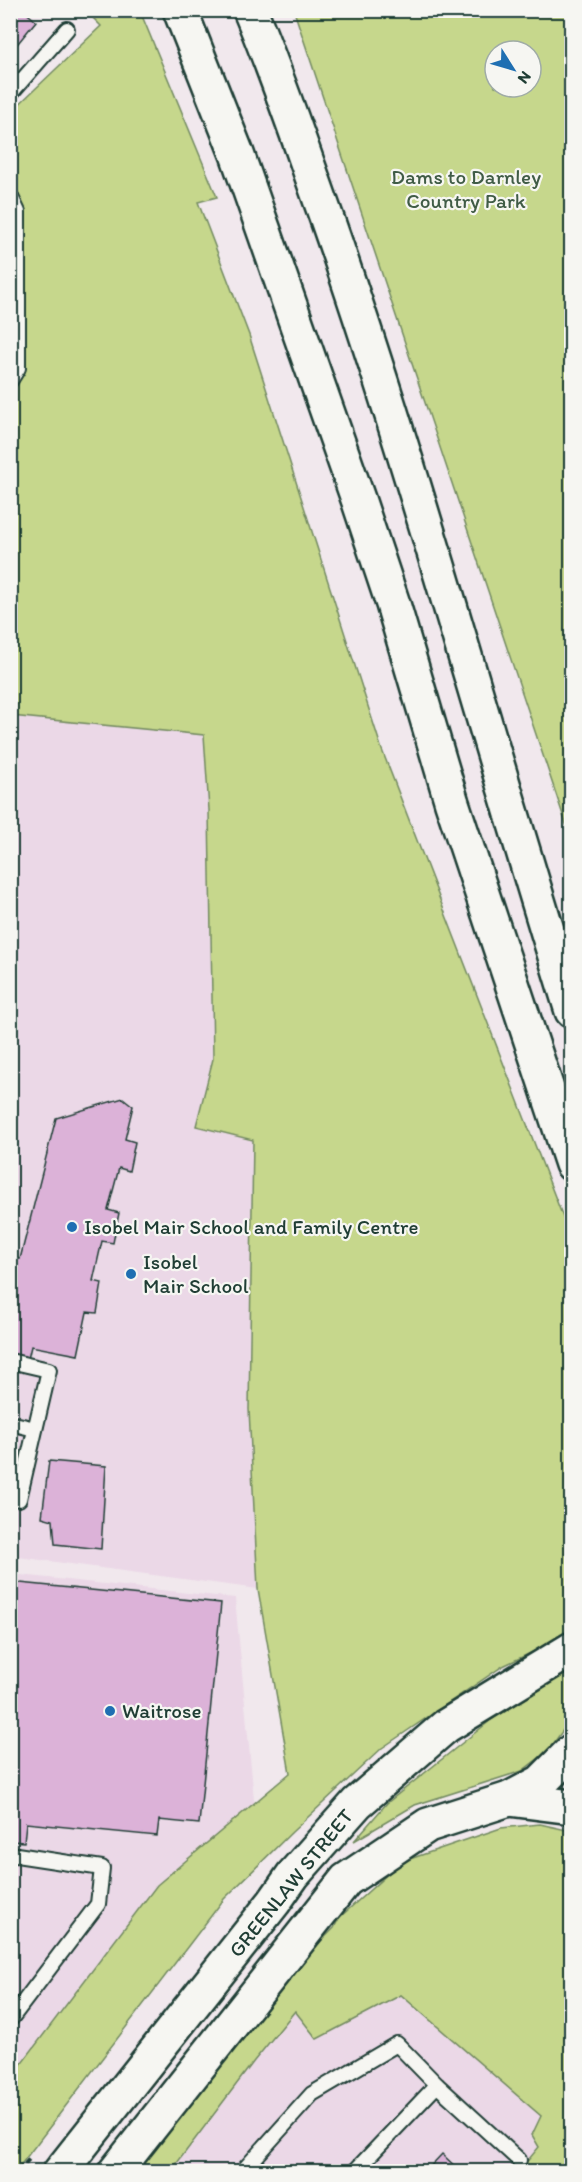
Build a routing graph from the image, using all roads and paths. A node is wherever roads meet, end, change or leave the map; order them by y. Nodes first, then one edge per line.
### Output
1 (180, 10) edge
2 (250, 10) edge
3 (67, 28) dead end
4 (10, 94) edge
5 (10, 195) edge
6 (10, 381) edge
7 (572, 1011) edge
8 (572, 1164) edge
9 (10, 1361) edge
10 (10, 1423) edge
11 (35, 1429) junction
12 (10, 1497) edge
13 (572, 1649) edge
14 (572, 1751) edge
15 (509, 1799) junction
16 (572, 1807) edge
17 (10, 1854) edge
18 (11, 2019) edge
19 (437, 2085) junction
20 (519, 2160) dead end
21 (60, 2172) edge
22 (115, 2172) edge
23 (242, 2172) edge
24 (354, 2172) edge

1 - 8 main road
2 - 7 main road
3 - 4 lane
5 - 6 lane
9 - 11 lane
10 - 11 lane
11 - 12 lane
13 - 21 main road, GREENLAW STREET
14 - 15 main road, GREENLAW STREET
15 - 16 main road
15 - 22 main road, GREENLAW STREET
17 - 18 lane
19 - 20 lane
19 - 23 lane
19 - 24 lane

